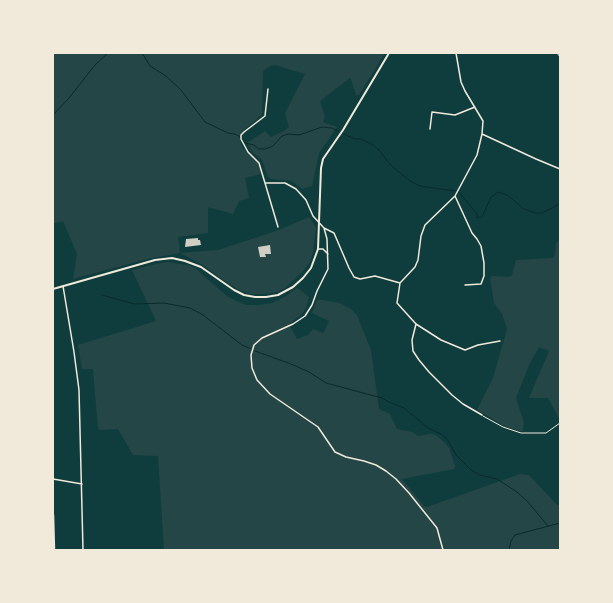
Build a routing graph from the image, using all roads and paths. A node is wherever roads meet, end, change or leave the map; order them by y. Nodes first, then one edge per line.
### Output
1 (389, 53) edge
2 (456, 53) edge
3 (557, 53) edge
4 (560, 57) edge
5 (268, 89) dead end
6 (475, 107) junction
7 (430, 129) dead end
8 (482, 134) junction
9 (560, 169) edge
10 (266, 183) junction
11 (455, 196) junction
12 (319, 223) junction
13 (278, 227) dead end
14 (324, 228) junction
15 (318, 249) junction
16 (328, 254) junction
17 (400, 283) junction
18 (465, 285) dead end
19 (63, 286) junction
20 (53, 289) edge
21 (416, 324) junction
22 (500, 340) dead end
23 (482, 415) joint
24 (560, 423) edge
25 (53, 479) edge
26 (82, 484) junction
27 (53, 515) edge
28 (54, 549) edge
29 (83, 550) edge
30 (443, 550) edge

1 - 12 street
2 - 6 street
3 - 4 path
5 - 10 street
6 - 7 street
6 - 8 street
8 - 9 street
8 - 11 street
10 - 12 street
10 - 13 street
11 - 17 street
11 - 18 street
12 - 14 street
12 - 15 street
14 - 16 street
14 - 17 street
15 - 16 street
15 - 19 street
16 - 30 street
17 - 21 street
19 - 20 street
19 - 26 street
21 - 22 street
21 - 23 street
23 - 24 path
25 - 26 street
26 - 29 street
27 - 28 main road

